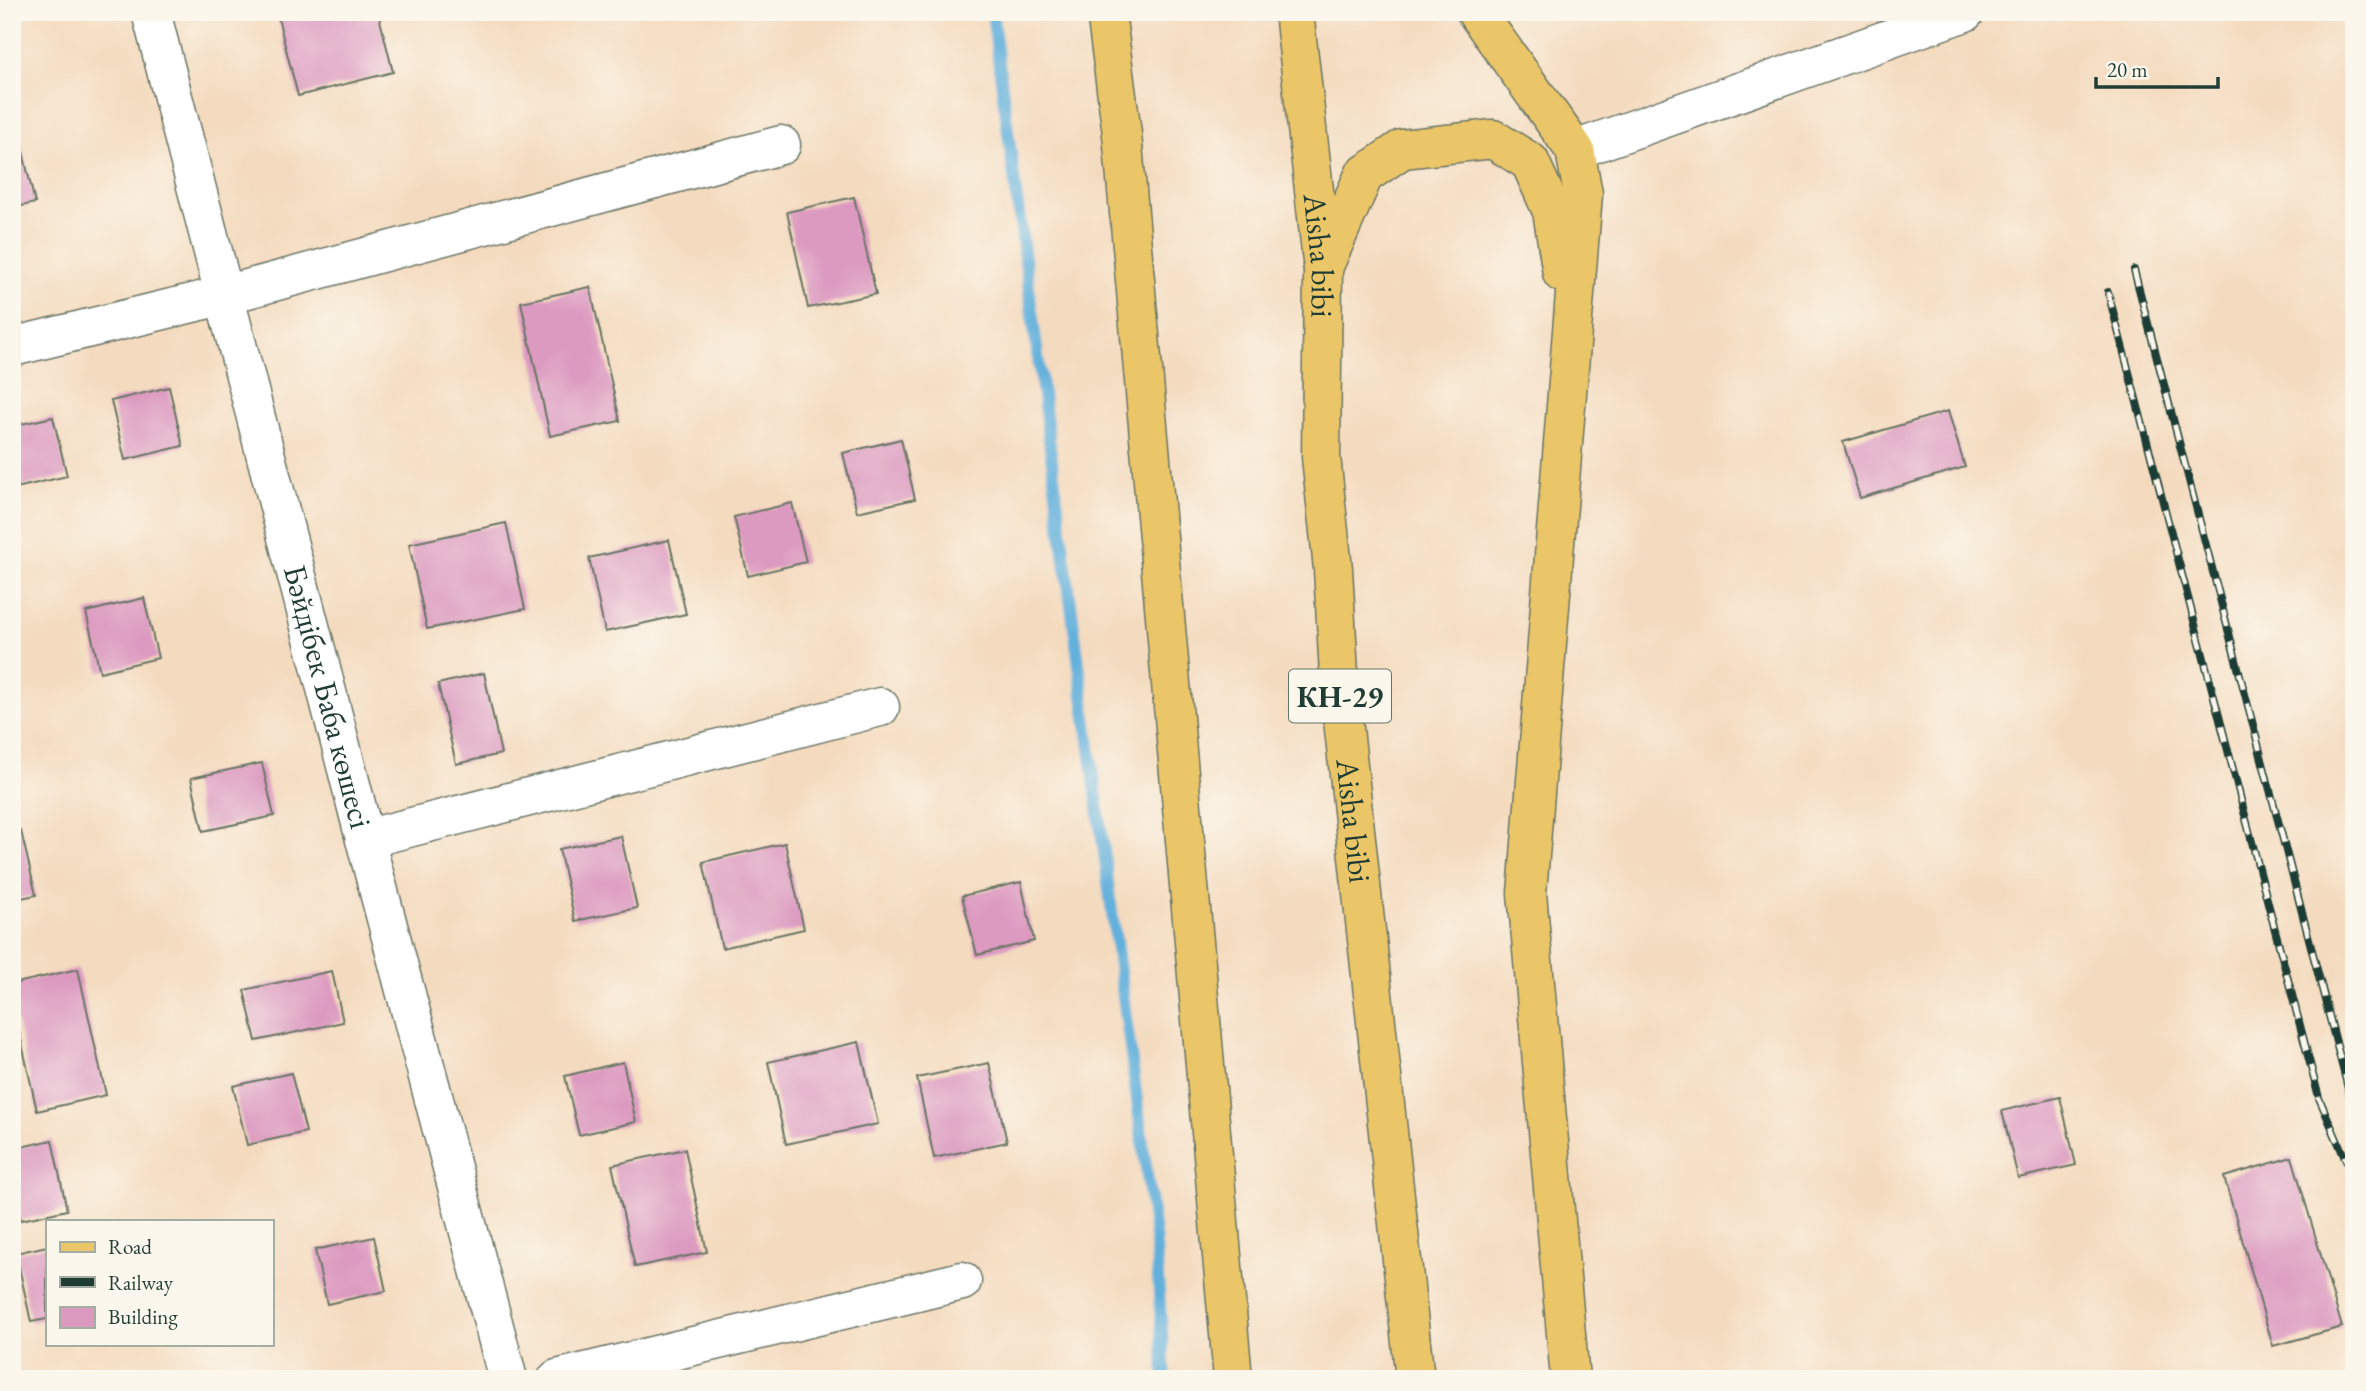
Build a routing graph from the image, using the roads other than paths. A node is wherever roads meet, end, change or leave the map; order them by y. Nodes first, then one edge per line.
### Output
1 (152, 12) edge
2 (1106, 12) edge
3 (1294, 12) edge
4 (1476, 12) edge
5 (1965, 12) edge
6 (781, 145) dead end
7 (1575, 150) junction
8 (1323, 270) junction
9 (225, 295) junction
10 (1571, 326) junction
11 (12, 348) edge
12 (880, 707) dead end
13 (365, 839) junction
14 (962, 1280) dead end
15 (508, 1379) edge
16 (557, 1379) edge
17 (1233, 1379) edge
18 (1415, 1379) edge
19 (1570, 1379) edge

1 - 9 street, Бәйдібек Баба көшесі
2 - 17 main road
3 - 8 main road, Aisha bibi / КН-29
4 - 7 main road
5 - 7 street
6 - 9 street
7 - 10 main road
8 - 10 main road
8 - 18 main road, Aisha bibi / КН-29
9 - 11 street
9 - 13 street, Бәйдібек Баба көшесі
10 - 19 main road
12 - 13 street
13 - 15 street, Бәйдібек Баба көшесі
14 - 16 street

